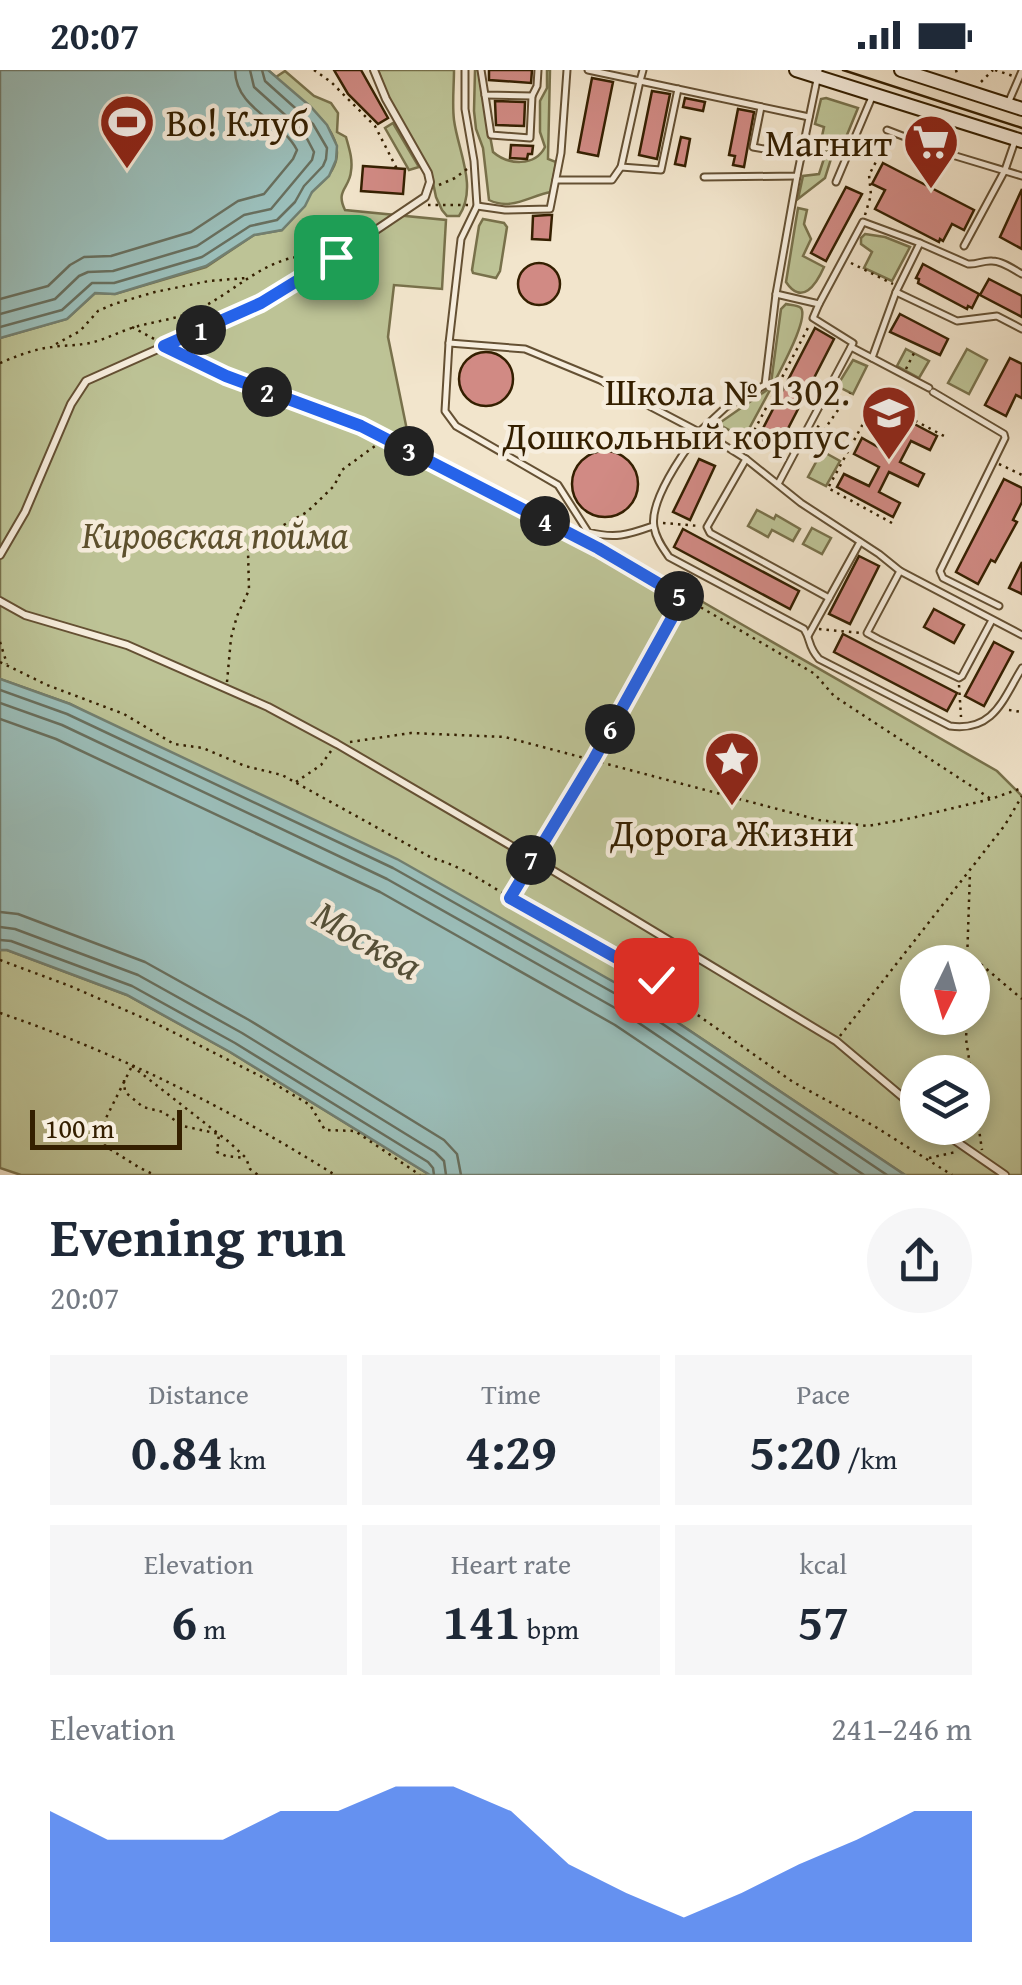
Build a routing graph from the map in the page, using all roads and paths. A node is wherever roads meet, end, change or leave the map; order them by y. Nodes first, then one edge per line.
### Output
1 (314, 70) edge
2 (374, 70) edge
3 (466, 70) edge
4 (481, 70) edge
5 (538, 70) edge
6 (567, 70) edge
7 (588, 70) edge
8 (643, 70) edge
9 (796, 70) edge
10 (901, 70) edge
11 (994, 70) edge
12 (818, 73) edge
13 (1021, 74) edge
14 (640, 81) junction
15 (982, 82) dead end
16 (678, 89) junction
17 (873, 94) junction
18 (485, 95) junction
19 (532, 96) junction
20 (1007, 104) junction
21 (761, 107) junction
22 (1022, 108) edge
23 (809, 117) junction
24 (889, 131) joint
25 (1019, 140) edge
26 (774, 152) dead end
27 (474, 161) junction
28 (621, 167) junction
29 (397, 169) dead end
30 (1004, 170) junction
31 (798, 176) junction
32 (1022, 176) edge
33 (704, 177) dead end
34 (556, 180) junction
35 (836, 182) dead end
36 (429, 190) junction
37 (414, 206) junction
38 (477, 206) junction
39 (863, 222) junction
40 (920, 242) junction
41 (964, 246) dead end
42 (336, 257) junction
43 (842, 260) junction
44 (1022, 274) edge
45 (248, 278) junction
46 (898, 289) junction
47 (776, 294) junction
48 (819, 304) junction
49 (813, 318) junction
50 (132, 328) junction
51 (1022, 329) edge
52 (449, 343) junction
53 (164, 346) junction
54 (51, 347) junction
55 (851, 347) junction
56 (916, 349) dead end
57 (872, 358) junction
58 (0, 363) edge
59 (904, 375) junction
60 (850, 393) dead end
61 (810, 423) junction
62 (698, 432) junction
63 (944, 436) dead end
64 (386, 438) junction
65 (743, 458) junction
66 (993, 462) junction
67 (1022, 475) edge
68 (778, 484) junction
69 (892, 523) dead end
70 (656, 524) junction
71 (707, 526) junction
72 (860, 542) junction
73 (0, 555) edge
74 (900, 572) junction
75 (683, 598) junction
76 (828, 598) junction
77 (0, 601) edge
78 (999, 606) dead end
79 (992, 620) junction
80 (814, 628) junction
81 (867, 633) junction
82 (1022, 635) edge
83 (810, 636) junction
84 (0, 642) edge
85 (0, 662) edge
86 (8, 665) junction
87 (1022, 668) edge
88 (959, 678) junction
89 (226, 688) junction
90 (998, 708) junction
91 (1022, 712) edge
92 (972, 718) dead end
93 (337, 744) junction
94 (594, 759) junction
95 (295, 782) junction
96 (1022, 788) edge
97 (1022, 796) edge
98 (991, 798) junction
99 (532, 858) junction
100 (970, 870) junction
101 (510, 898) junction
102 (968, 945) edge
103 (0, 960) edge
104 (990, 971) edge
105 (1022, 998) edge
106 (0, 1013) edge
107 (836, 1041) junction
108 (132, 1066) junction
109 (124, 1080) junction
110 (900, 1095) edge
111 (219, 1134) junction
112 (960, 1145) edge
113 (981, 1145) edge
114 (967, 1150) junction
115 (246, 1158) junction
116 (927, 1159) junction
117 (983, 1161) junction
118 (332, 1174) edge
119 (155, 1175) edge
120 (258, 1175) edge
121 (420, 1175) edge
122 (952, 1175) edge
123 (1006, 1175) edge

1 - 29 path
2 - 36 street
3 - 27 lane
4 - 18 lane
5 - 19 lane
6 - 34 lane
7 - 14 lane
8 - 14 lane
9 - 12 main road
10 - 20 main road
11 - 13 path
11 - 15 path
12 - 17 main road
12 - 23 lane
13 - 20 lane
14 - 16 lane
14 - 28 lane
16 - 21 lane
16 - 28 lane
17 - 25 main road
17 - 35 lane
18 - 19 lane
18 - 19 lane
20 - 22 main road
21 - 23 lane
21 - 26 lane
23 - 31 lane
24 - 30 lane
24 - 39 path
25 - 30 lane
27 - 36 path
27 - 38 lane
28 - 34 lane
30 - 32 lane
30 - 41 lane
31 - 33 lane
31 - 47 lane
34 - 38 lane
36 - 37 street
37 - 38 path
37 - 42 street
38 - 52 lane
39 - 40 lane
39 - 43 lane
40 - 44 lane
40 - 46 lane
42 - 45 path
42 - 53 street
43 - 46 path
43 - 48 lane
45 - 50 path
45 - 54 path
46 - 51 lane
46 - 57 lane
47 - 48 lane
47 - 62 lane
48 - 49 lane
49 - 55 lane
49 - 65 path
50 - 53 path
50 - 54 path
52 - 62 lane
52 - 70 lane
53 - 64 path
53 - 73 street
54 - 58 path
55 - 57 lane
55 - 61 lane
56 - 59 path
57 - 59 lane
59 - 66 lane
60 - 61 path
61 - 68 lane
62 - 65 lane
62 - 70 lane
63 - 69 path
64 - 75 path
64 - 89 path
65 - 68 lane
65 - 71 lane
66 - 67 path
66 - 78 lane
68 - 72 lane
70 - 71 path
70 - 83 lane
71 - 76 lane
72 - 74 lane
72 - 76 lane
74 - 79 lane
74 - 81 lane
75 - 94 path
75 - 98 path
76 - 80 lane
77 - 89 street
79 - 82 lane
79 - 88 lane
80 - 81 path
80 - 83 lane
80 - 83 path
81 - 88 lane
83 - 90 lane
84 - 86 path
85 - 86 path
86 - 95 path
87 - 90 lane
88 - 92 path
89 - 93 street
90 - 91 path
93 - 94 path
93 - 95 path
93 - 99 street
94 - 98 path
94 - 99 path
95 - 101 path
96 - 98 path
97 - 100 path
99 - 101 path
99 - 107 street
100 - 102 path
100 - 107 path
101 - 116 path
103 - 121 path
104 - 105 path
106 - 108 path
107 - 110 street
108 - 109 path
108 - 111 path
108 - 118 path
109 - 111 path
109 - 119 path
111 - 115 path
111 - 115 path
112 - 114 street
113 - 117 path
114 - 116 path
114 - 117 street
115 - 120 path
116 - 122 path
117 - 123 street

